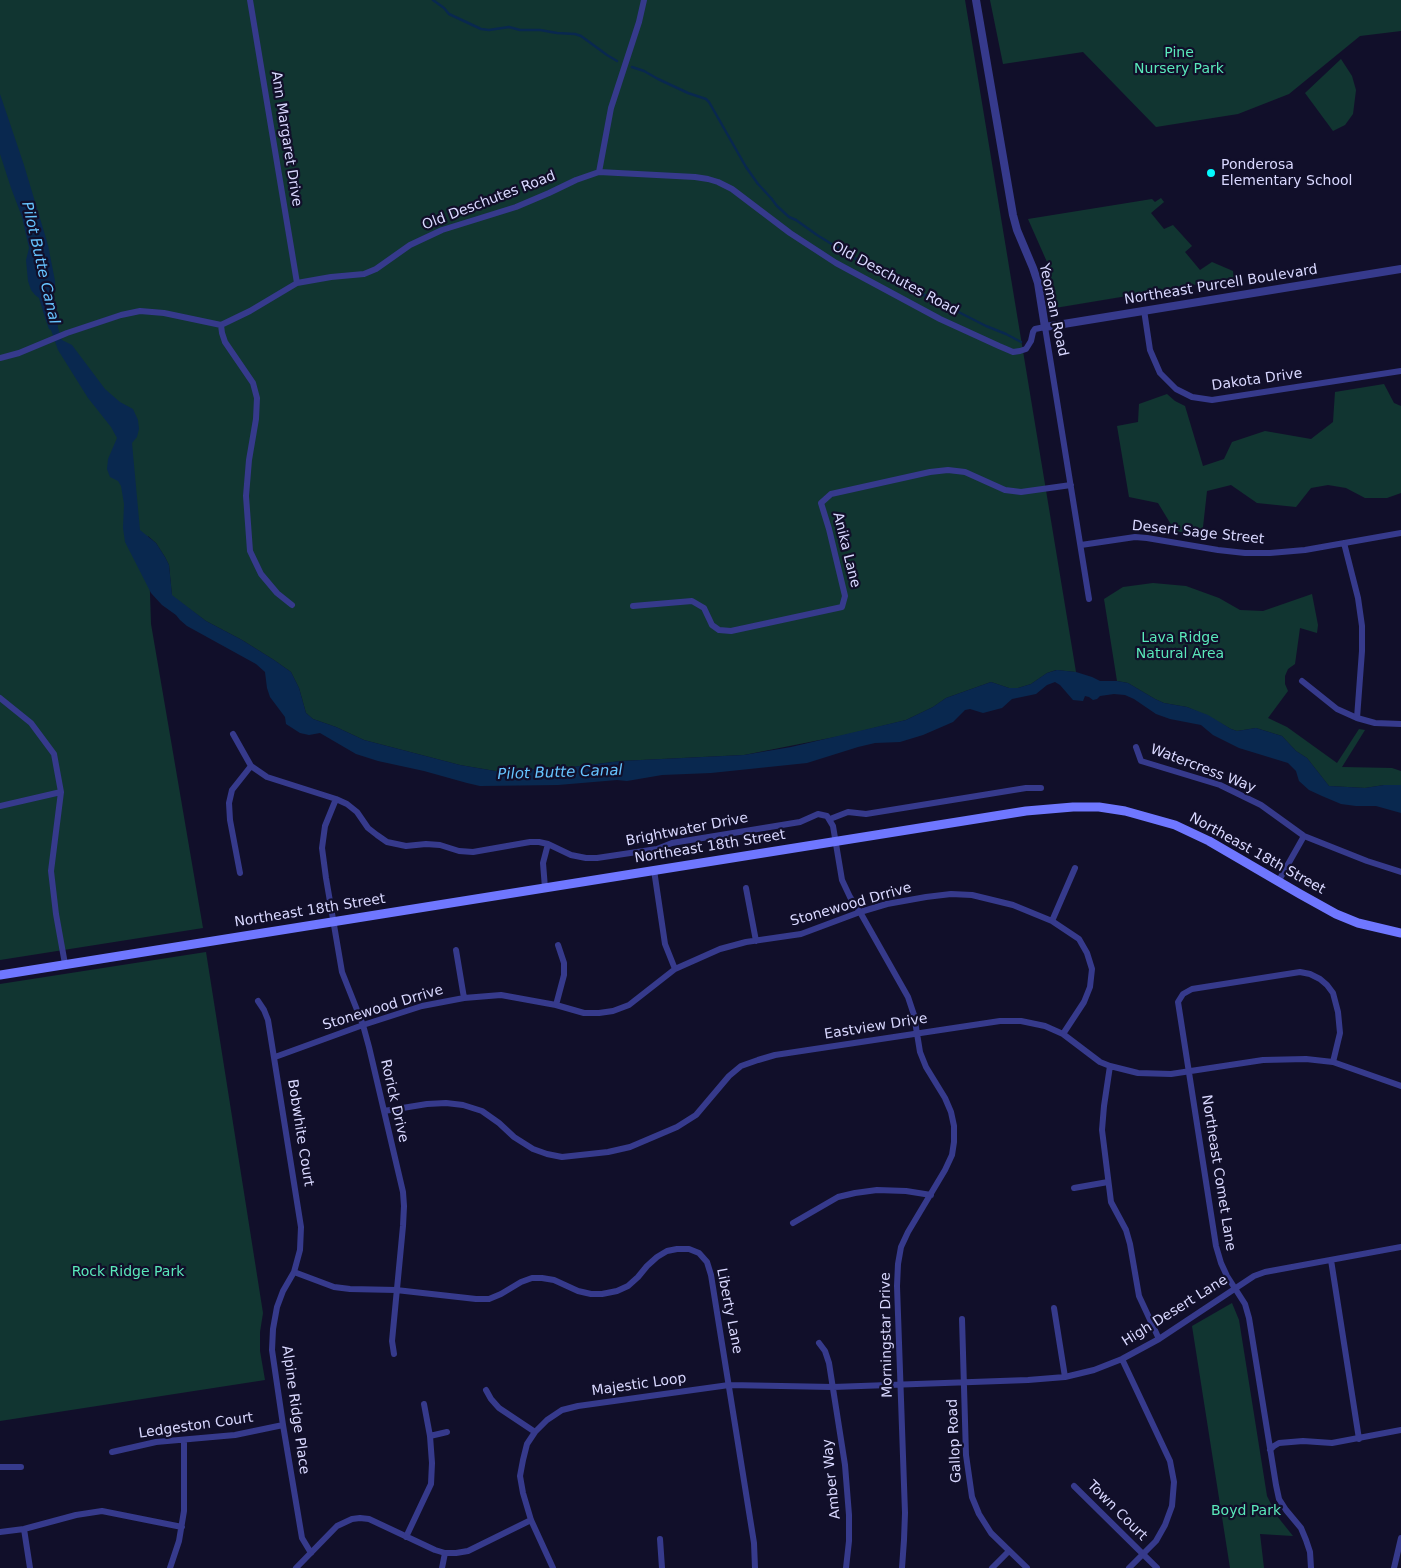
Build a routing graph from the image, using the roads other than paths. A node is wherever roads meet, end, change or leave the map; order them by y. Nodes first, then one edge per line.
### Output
1 (250, 0) edge
2 (644, 0) edge
3 (976, 0) edge
4 (598, 172) junction
5 (1401, 269) edge
6 (297, 283) junction
7 (1144, 310) junction
8 (221, 325) junction
9 (1045, 327) junction
10 (0, 358) edge
11 (1401, 371) edge
12 (1071, 486) junction
13 (1401, 533) edge
14 (1344, 543) junction
15 (1081, 545) junction
16 (1089, 599) dead end
17 (292, 605) dead end
18 (633, 606) dead end
19 (1302, 682) dead end
20 (0, 698) edge
21 (1357, 718) junction
22 (1401, 724) edge
23 (233, 734) dead end
24 (1136, 747) dead end
25 (251, 766) junction
26 (1042, 788) dead end
27 (61, 792) junction
28 (336, 799) junction
29 (0, 806) edge
30 (830, 819) junction
31 (1304, 836) junction
32 (835, 842) junction
33 (548, 844) junction
34 (1075, 868) dead end
35 (654, 870) junction
36 (1401, 872) edge
37 (240, 873) dead end
38 (1278, 882) junction
39 (545, 888) junction
40 (746, 888) dead end
41 (860, 912) junction
42 (1052, 921) junction
43 (334, 922) junction
44 (1401, 933) edge
45 (756, 941) junction
46 (558, 946) dead end
47 (456, 950) dead end
48 (65, 964) junction
49 (675, 969) junction
50 (0, 975) edge
51 (464, 998) junction
52 (258, 1001) dead end
53 (556, 1005) junction
54 (363, 1025) junction
55 (917, 1033) junction
56 (1063, 1034) junction
57 (275, 1057) junction
58 (1333, 1062) junction
59 (1110, 1066) junction
60 (1189, 1071) junction
61 (1401, 1086) edge
62 (384, 1111) junction
63 (1108, 1182) junction
64 (1074, 1188) dead end
65 (930, 1195) junction
66 (793, 1223) dead end
67 (1401, 1248) edge
68 (1331, 1260) junction
69 (294, 1272) junction
70 (1235, 1288) junction
71 (396, 1290) junction
72 (1054, 1308) dead end
73 (962, 1319) dead end
74 (1159, 1339) junction
75 (819, 1343) dead end
76 (394, 1354) dead end
77 (1122, 1360) junction
78 (1065, 1377) junction
79 (964, 1382) junction
80 (900, 1384) junction
81 (729, 1386) junction
82 (833, 1387) junction
83 (486, 1390) dead end
84 (424, 1404) dead end
85 (283, 1425) junction
86 (1401, 1430) edge
87 (447, 1432) dead end
88 (535, 1432) junction
89 (430, 1436) junction
90 (1359, 1439) junction
91 (184, 1440) junction
92 (1270, 1450) junction
93 (112, 1452) dead end
94 (0, 1467) edge
95 (21, 1467) dead end
96 (1074, 1486) dead end
97 (531, 1520) junction
98 (182, 1527) junction
99 (24, 1530) junction
100 (0, 1532) edge
101 (406, 1537) junction
102 (1401, 1538) edge
103 (660, 1539) dead end
104 (1009, 1551) junction
105 (312, 1553) junction
106 (445, 1553) junction
107 (1143, 1554) junction
108 (30, 1568) edge
109 (170, 1568) edge
110 (296, 1568) edge
111 (442, 1568) edge
112 (553, 1568) edge
113 (662, 1568) edge
114 (755, 1568) edge
115 (846, 1568) edge
116 (902, 1568) edge
117 (992, 1568) edge
118 (1027, 1568) edge
119 (1130, 1568) edge
120 (1157, 1568) edge
121 (1311, 1568) edge
122 (1394, 1568) edge

1 - 6 street, Ann Margaret Drive
2 - 4 street
3 - 9 street, Yeoman Road
4 - 6 street, Old Deschutes Road
4 - 9 street, Old Deschutes Road
5 - 7 street, Northeast Purcell Boulevard
6 - 8 street, Old Deschutes Road
7 - 9 street, Northeast Purcell Boulevard
7 - 11 street, Dakota Drive
8 - 10 street
8 - 17 street
9 - 12 street, Yeoman Road
12 - 15 street, Yeoman Road
12 - 18 street, Anika Lane
13 - 14 street, Desert Sage Street
14 - 15 street, Desert Sage Street
14 - 21 street
15 - 16 street, Yeoman Road
19 - 21 street
20 - 27 street
21 - 22 street
23 - 25 street, Brightwater Drive
24 - 31 street, Watercress Way
25 - 28 street, Brightwater Drive
25 - 37 street
26 - 30 street, Brightwater Drive
27 - 29 street
27 - 48 street
28 - 33 street, Brightwater Drive
28 - 43 street, Rorick Drive
30 - 32 street
30 - 33 street, Brightwater Drive
31 - 36 street, Watercress Way
31 - 38 street
32 - 35 main road, Northeast 18th Street
32 - 38 main road, Northeast 18th Street
32 - 41 street, Morningstar Drive
33 - 39 street
34 - 42 street
35 - 39 main road, Northeast 18th Street
35 - 49 street
38 - 44 main road, Northeast 18th Street
39 - 43 main road, Northeast 18th Street
40 - 45 street
41 - 42 street, Stonewood Drrive
41 - 45 street, Stonewood Drrive
41 - 55 street, Morningstar Drive
42 - 56 street, Stonewood Drrive
43 - 48 main road, Northeast 18th Street
43 - 54 street, Rorick Drive
45 - 49 street, Stonewood Drrive
46 - 53 street
47 - 51 street
48 - 50 main road, Northeast 18th Street
49 - 53 street, Stonewood Drrive
51 - 53 street, Stonewood Drrive
51 - 54 street, Stonewood Drrive
52 - 57 street, Bobwhite Court
54 - 57 street, Stonewood Drrive
54 - 62 street, Rorick Drive
55 - 56 street, Eastview Drive
55 - 62 street, Eastview Drive
55 - 65 street, Morningstar Drive
56 - 59 street, Eastview Drive
57 - 69 street, Bobwhite Court
58 - 60 street, Eastview Drive
58 - 60 street, Northeast Comet Lane
58 - 61 street, Eastview Drive
59 - 60 street, Eastview Drive
59 - 63 street
60 - 70 street, Northeast Comet Lane
62 - 71 street, Rorick Drive
63 - 64 street
63 - 74 street
65 - 66 street
65 - 80 street, Morningstar Drive
67 - 68 street, High Desert Lane
68 - 70 street, High Desert Lane
68 - 90 street
69 - 71 street, Liberty Lane
69 - 85 street, Alpine Ridge Place
70 - 74 street, High Desert Lane
70 - 92 street, Northeast Comet Lane
71 - 76 street, Rorick Drive
71 - 81 street, Liberty Lane
72 - 78 street
73 - 79 street, Gallop Road
74 - 77 street, High Desert Lane
75 - 82 street, Amber Way
77 - 78 street, High Desert Lane
77 - 107 street
78 - 79 street, High Desert Lane
79 - 80 street, High Desert Lane
79 - 104 street, Gallop Road
80 - 82 street, Majestic Loop
80 - 116 street, Morningstar Drive
81 - 82 street, Majestic Loop
81 - 88 street, Majestic Loop
81 - 114 street, Liberty Lane
82 - 115 street, Amber Way
83 - 88 street
84 - 89 street
85 - 91 street, Ledgeston Court
85 - 105 street, Alpine Ridge Place
86 - 90 street
87 - 89 street
88 - 97 street, Majestic Loop
89 - 101 street
90 - 92 street
91 - 93 street, Ledgeston Court
91 - 98 street
92 - 121 street, Northeast Comet Lane
94 - 95 street
96 - 107 street, Town Court
97 - 106 street
97 - 112 street, Majestic Loop
98 - 99 street
98 - 109 street
99 - 100 street
99 - 108 street
101 - 105 street
101 - 106 street
102 - 122 street
103 - 113 street
104 - 117 street
104 - 118 street, Gallop Road
105 - 110 street
106 - 111 street
107 - 119 street
107 - 120 street, Town Court

